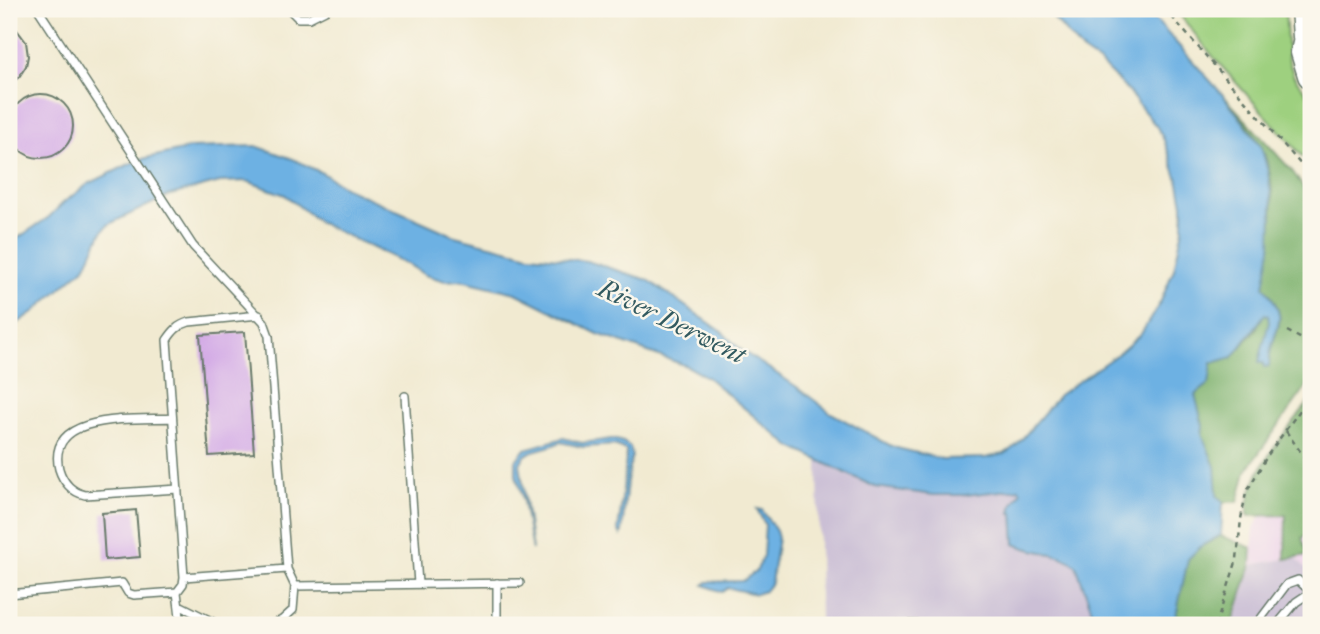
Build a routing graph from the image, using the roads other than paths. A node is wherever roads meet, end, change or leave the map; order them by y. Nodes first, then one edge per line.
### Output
1 (38, 9) edge
2 (289, 9) edge
3 (327, 9) edge
4 (1298, 9) edge
5 (1311, 21) edge
6 (1308, 63) edge
7 (259, 315) junction
8 (405, 396) dead end
9 (172, 418) junction
10 (178, 489) junction
11 (287, 569) junction
12 (184, 577) junction
13 (497, 583) junction
14 (520, 583) dead end
15 (418, 584) junction
16 (295, 586) junction
17 (177, 592) junction
18 (1311, 592) edge
19 (9, 594) edge
20 (179, 605) junction
21 (181, 625) edge
22 (224, 625) edge
23 (271, 625) edge
24 (497, 625) edge
25 (865, 625) edge
26 (931, 625) edge
27 (1256, 625) edge
28 (1283, 625) edge

1 - 7 lane
2 - 3 lane
4 - 6 street
5 - 6 highway
7 - 9 lane
7 - 11 lane
8 - 15 lane
9 - 10 lane
9 - 10 lane
10 - 12 lane
11 - 12 lane
11 - 16 lane
12 - 17 lane
13 - 14 lane
13 - 15 lane
13 - 24 lane
15 - 16 lane
16 - 23 lane
17 - 19 lane
17 - 20 lane
18 - 27 lane
18 - 28 lane
20 - 21 lane
20 - 22 lane
25 - 26 lane

